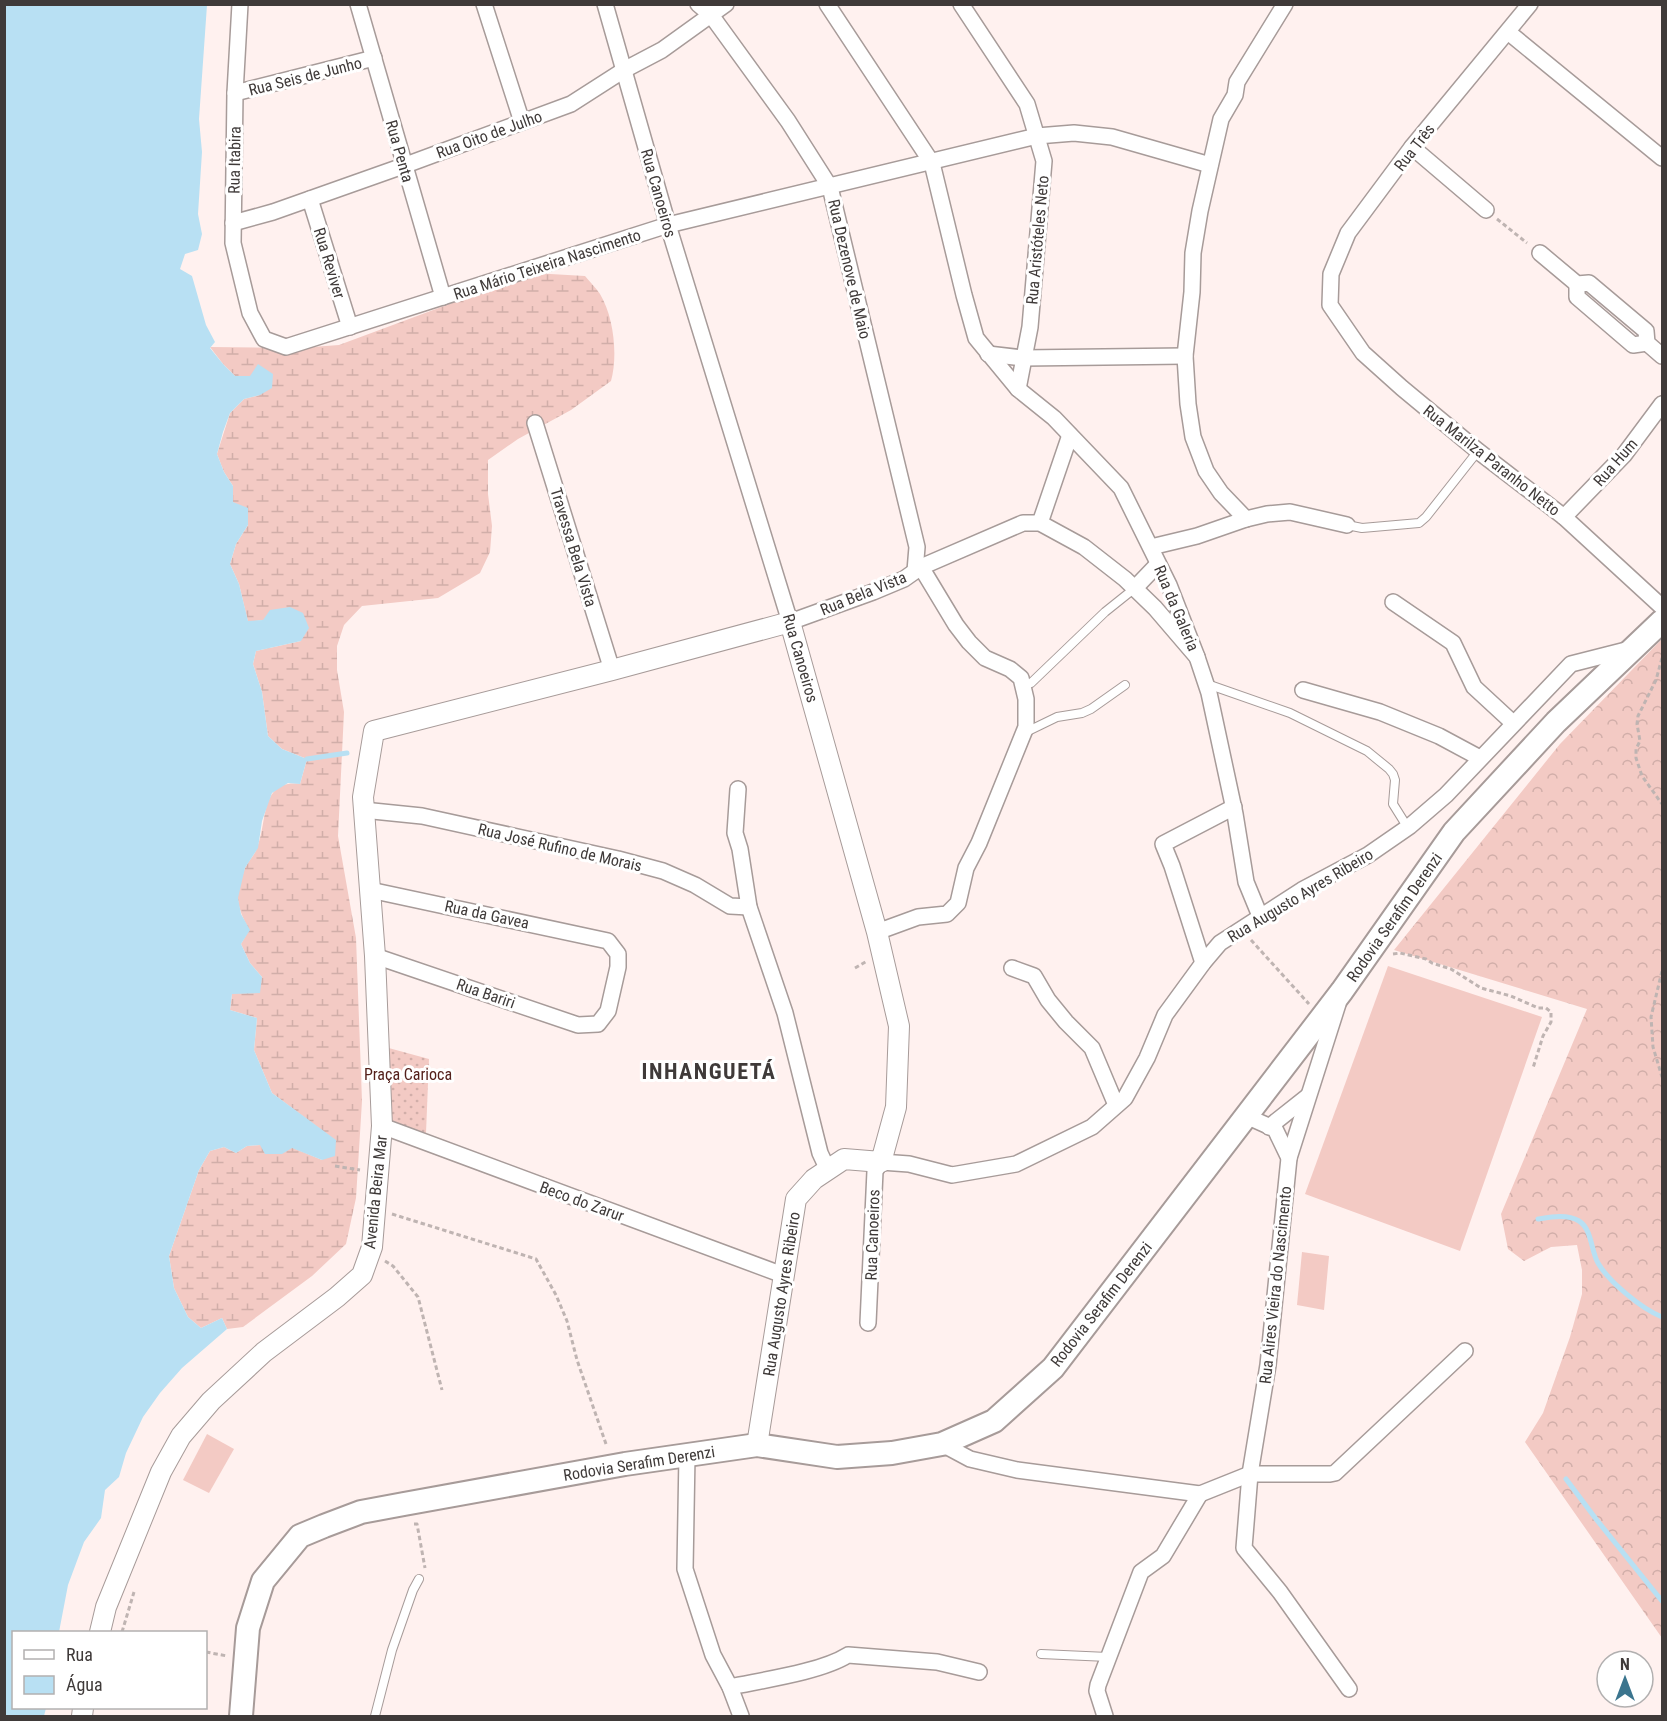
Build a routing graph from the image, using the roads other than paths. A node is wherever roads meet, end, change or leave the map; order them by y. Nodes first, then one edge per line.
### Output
1 (240, 4) edge
2 (358, 4) edge
3 (484, 4) edge
4 (604, 4) edge
5 (698, 4) edge
6 (726, 4) edge
7 (827, 4) edge
8 (961, 4) edge
9 (1285, 4) edge
10 (1530, 4) edge
11 (711, 15) junction
12 (1508, 32) junction
13 (374, 58) junction
14 (624, 70) junction
15 (236, 93) junction
16 (522, 122) junction
17 (1037, 136) junction
18 (1412, 147) junction
19 (1662, 158) edge
20 (932, 163) junction
21 (1210, 165) junction
22 (404, 166) junction
23 (830, 187) junction
24 (310, 199) junction
25 (1486, 210) road end
26 (233, 223) junction
27 (668, 225) junction
28 (1540, 253) road end
29 (443, 297) junction
30 (1330, 305) joint
31 (250, 314) joint
32 (350, 327) junction
33 (988, 354) junction
34 (1185, 356) junction
35 (1662, 356) edge
36 (1023, 358) junction
37 (1018, 390) junction
38 (1662, 404) edge
39 (536, 423) dead end
40 (1071, 435) junction
41 (1478, 451) junction
42 (1564, 517) junction
43 (1246, 519) junction
44 (1040, 523) junction
45 (1405, 524) junction
46 (1347, 525) joint
47 (1394, 530) dead end
48 (1151, 547) junction
49 (1158, 564) junction
50 (918, 569) junction
51 (1135, 588) junction
52 (1393, 602) dead end
53 (1662, 607) edge
54 (1662, 621) edge
55 (790, 622) junction
56 (1634, 648) junction
57 (1197, 657) junction
58 (612, 670) junction
59 (1205, 684) junction
60 (1125, 685) dead end
61 (1023, 686) junction
62 (1303, 690) dead end
63 (1514, 723) junction
64 (374, 731) joint
65 (1023, 734) junction
66 (1480, 758) junction
67 (738, 789) dead end
68 (363, 803) junction
69 (1234, 807) junction
70 (1408, 828) junction
71 (370, 890) junction
72 (749, 907) junction
73 (1260, 916) junction
74 (877, 932) junction
75 (375, 956) junction
76 (1203, 963) junction
77 (1012, 968) dead end
78 (1342, 991) junction
79 (598, 1024) joint
80 (1294, 1053) junction
81 (1316, 1073) junction
82 (1308, 1096) junction
83 (1116, 1105) junction
84 (1246, 1116) junction
85 (382, 1126) junction
86 (1269, 1126) junction
87 (1289, 1158) junction
88 (880, 1162) junction
89 (828, 1170) junction
90 (783, 1275) junction
91 (868, 1323) dead end
92 (1465, 1351) dead end
93 (757, 1444) junction
94 (942, 1444) junction
95 (687, 1455) junction
96 (1250, 1474) junction
97 (1200, 1494) junction
98 (419, 1579) road end
99 (100, 1631) edge
100 (1041, 1654) dead end
101 (1108, 1657) junction
102 (979, 1672) dead end
103 (730, 1687) junction
104 (1348, 1689) dead end
105 (241, 1716) edge
106 (375, 1716) edge
107 (741, 1716) edge
108 (1105, 1716) edge

1 - 15 street, Rua Itabira
2 - 13 street, Rua Penta
3 - 16 street
4 - 14 street, Rua Canoeiros
5 - 11 street, Rua Dezenove de Maio
6 - 11 street, Rua Oito de Julho
7 - 20 street
8 - 17 street, Rua Aristóteles Neto
9 - 21 street
10 - 12 street, Rua Três
11 - 14 street, Rua Oito de Julho
11 - 23 street, Rua Dezenove de Maio
12 - 18 street, Rua Três
12 - 19 street
13 - 15 street, Rua Seis de Junho
13 - 22 street, Rua Penta
14 - 16 street, Rua Oito de Julho
14 - 27 street, Rua Canoeiros
15 - 26 street, Rua Itabira
16 - 22 street, Rua Oito de Julho
17 - 20 street, Rua Mário Teixeira Nascimento
17 - 21 street, Rua Mário Teixeira Nascimento
17 - 36 street, Rua Aristóteles Neto
18 - 25 street
18 - 30 street, Rua Três
20 - 23 street, Rua Mário Teixeira Nascimento
20 - 33 street, Rua da Galeria
21 - 34 street
22 - 24 street, Rua Oito de Julho
22 - 29 street, Rua Penta
23 - 27 street, Rua Mário Teixeira Nascimento
23 - 50 street, Rua Dezenove de Maio
24 - 26 street, Rua Oito de Julho
24 - 32 street, Rua Reviver
26 - 31 street, Rua Itabira
27 - 29 street, Rua Mário Teixeira Nascimento
27 - 55 street, Rua Canoeiros
28 - 35 street
29 - 32 street, Rua Mário Teixeira Nascimento
30 - 41 street, Rua Marilza Paranho Netto
31 - 32 street, Rua Mário Teixeira Nascimento
33 - 36 street
33 - 37 street, Rua da Galeria
34 - 36 street
34 - 43 street
36 - 37 street, Rua Aristóteles Neto
37 - 40 street, Rua da Galeria
38 - 42 street, Rua Hum
39 - 58 street, Travessa Bela Vista
40 - 44 street
40 - 48 street, Rua da Galeria
41 - 42 street, Rua Marilza Paranho Netto
41 - 45 lane
42 - 53 street, Rua Marilza Paranho Netto
43 - 46 street
43 - 48 street
44 - 50 street, Rua Bela Vista
44 - 51 street
45 - 46 lane
45 - 47 lane
48 - 49 street, Rua da Galeria
49 - 51 street
49 - 57 street, Rua da Galeria
50 - 55 street, Rua Bela Vista
50 - 61 street
51 - 57 street
51 - 61 lane
52 - 63 street
54 - 56 main road, Rodovia Serafim Derenzi
55 - 58 street, Rua Bela Vista
55 - 74 street, Rua Canoeiros
56 - 63 street, Rua Augusto Ayres Ribeiro
56 - 78 main road, Rodovia Serafim Derenzi
57 - 59 street, Rua da Galeria
58 - 64 street, Rua Bela Vista
59 - 69 street, Rua da Galeria
59 - 70 lane
60 - 65 lane
61 - 65 street
62 - 66 street
63 - 66 street, Rua Augusto Ayres Ribeiro
64 - 68 street, Avenida Beira Mar
65 - 74 street
66 - 70 street, Rua Augusto Ayres Ribeiro
67 - 72 street
68 - 71 street, Avenida Beira Mar
68 - 72 street, Rua José Rufino de Morais
69 - 73 street, Rua da Galeria
69 - 76 street
70 - 73 street, Rua Augusto Ayres Ribeiro
71 - 75 street, Avenida Beira Mar
71 - 79 street, Rua da Gavea
72 - 89 street
73 - 76 street, Rua Augusto Ayres Ribeiro
74 - 88 street, Rua Canoeiros
75 - 79 street, Rua Bariri
75 - 85 street, Avenida Beira Mar
76 - 83 street, Rua Augusto Ayres Ribeiro
77 - 83 street
78 - 80 main road, Rodovia Serafim Derenzi
78 - 81 street, Rua Aires Vieira do Nascimento
80 - 81 street
80 - 84 main road, Rodovia Serafim Derenzi
81 - 82 street, Rua Aires Vieira do Nascimento
82 - 86 street
82 - 87 street, Rua Aires Vieira do Nascimento
83 - 88 street, Rua Augusto Ayres Ribeiro
84 - 86 street
84 - 94 main road, Rodovia Serafim Derenzi
85 - 90 street, Beco do Zarur
85 - 99 street, Avenida Beira Mar
86 - 87 street
87 - 96 street, Rua Aires Vieira do Nascimento
88 - 89 street, Rua Augusto Ayres Ribeiro
88 - 91 street, Rua Canoeiros
89 - 90 street, Rua Augusto Ayres Ribeiro
90 - 93 street, Rua Augusto Ayres Ribeiro
92 - 96 street
93 - 94 main road, Rodovia Serafim Derenzi
93 - 95 main road, Rodovia Serafim Derenzi
94 - 97 street
95 - 103 street
95 - 105 main road, Rodovia Serafim Derenzi
96 - 97 street
96 - 104 street, Rua Aires Vieira do Nascimento
97 - 101 street
98 - 106 lane
100 - 101 lane
101 - 108 street
102 - 103 street
103 - 107 street

